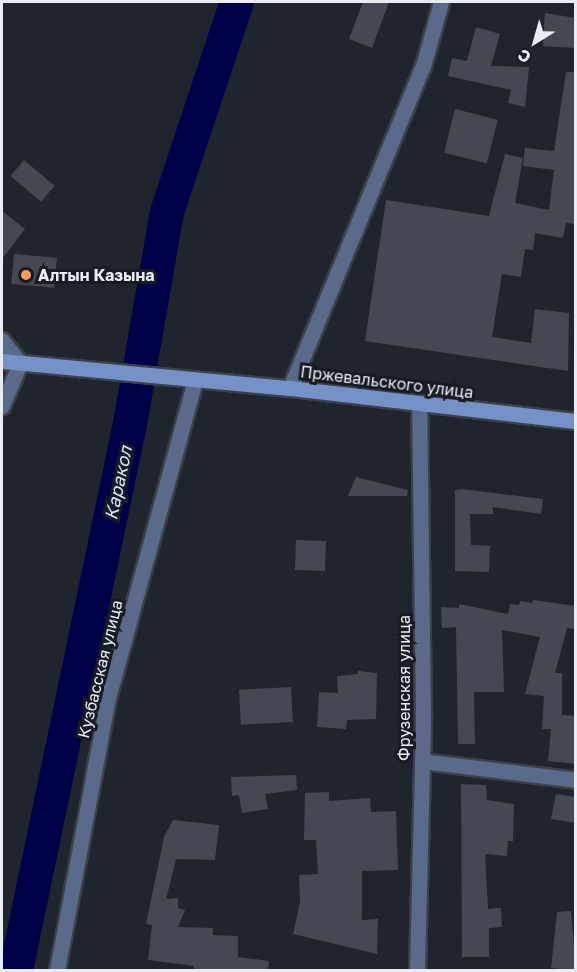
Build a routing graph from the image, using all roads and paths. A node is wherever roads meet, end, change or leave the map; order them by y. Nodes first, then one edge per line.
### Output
1 (441, 2) edge
2 (2, 340) edge
3 (2, 361) edge
4 (20, 363) junction
5 (195, 380) junction
6 (290, 388) junction
7 (419, 404) junction
8 (2, 406) edge
9 (576, 421) edge
10 (422, 761) junction
11 (576, 780) edge
12 (57, 970) edge
13 (417, 970) edge

1 - 6 street
2 - 4 street
3 - 4 main road
4 - 5 main road, Пржевальского улица
4 - 8 street
5 - 6 main road, Пржевальского улица
5 - 12 street, Кузбасская улица
6 - 7 main road, Пржевальского улица
7 - 9 main road, Пржевальского улица
7 - 10 street, Фрузенская улица
10 - 11 street
10 - 13 street, Фрузенская улица

